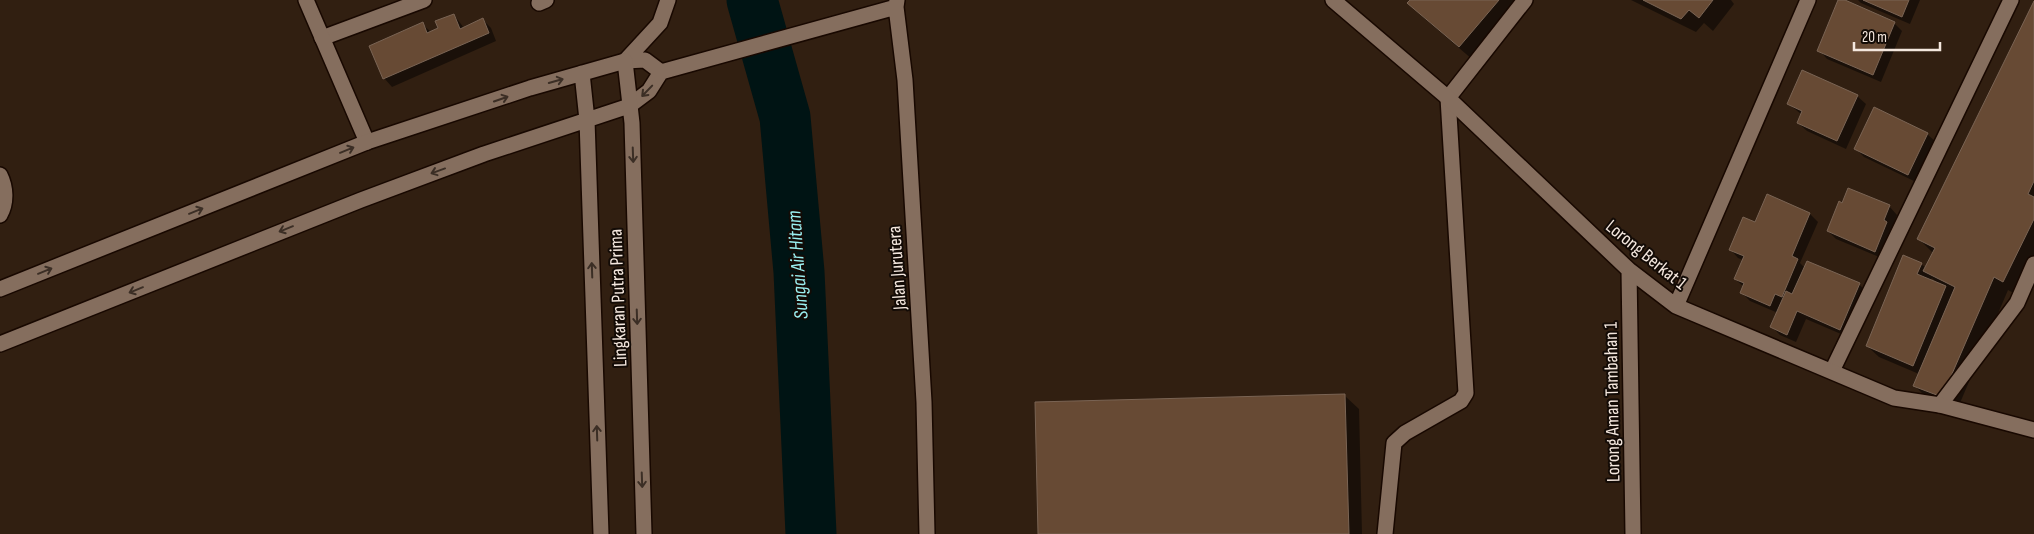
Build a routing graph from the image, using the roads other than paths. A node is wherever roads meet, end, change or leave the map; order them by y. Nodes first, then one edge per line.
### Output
1 (306, 0) edge
2 (424, 0) edge
3 (668, 0) edge
4 (1333, 0) edge
5 (1525, 0) edge
6 (1808, 0) edge
7 (2011, 0) edge
8 (896, 4) edge
9 (322, 38) junction
10 (625, 61) junction
11 (661, 72) junction
12 (582, 73) junction
13 (1448, 98) junction
14 (629, 106) junction
15 (587, 120) junction
16 (367, 142) junction
17 (0, 175) edge
18 (1, 214) edge
19 (2034, 264) edge
20 (1629, 270) junction
21 (0, 289) edge
22 (1676, 306) junction
23 (0, 344) edge
24 (1832, 371) junction
25 (1940, 405) junction
26 (2034, 430) edge
27 (601, 534) edge
28 (644, 534) edge
29 (927, 534) edge
30 (1385, 534) edge
31 (1633, 534) edge

1 - 9 street
2 - 9 street
3 - 10 street
4 - 13 street, Lorong Berkat 1
5 - 13 street
6 - 22 street
7 - 24 street
8 - 11 street
8 - 29 street, Jalan Jurutera
9 - 16 street
10 - 11 street
10 - 12 street
10 - 14 street, Lingkaran Putra Prima
11 -> 14 street
12 - 15 street, Lingkaran Putra Prima
16 -> 12 street
13 - 20 street, Lorong Berkat 1
13 - 30 street
14 - 15 street
14 -> 28 street, Lingkaran Putra Prima
15 -> 23 street
27 -> 15 street, Lingkaran Putra Prima
21 -> 16 street
17 - 18 street
19 - 25 street
20 - 22 street, Lorong Berkat 1
20 - 31 street, Lorong Aman Tambahan 1
22 - 24 street, Lorong Berkat 1
24 - 25 street, Lorong Berkat 1
25 - 26 street, Lorong Berkat 1

